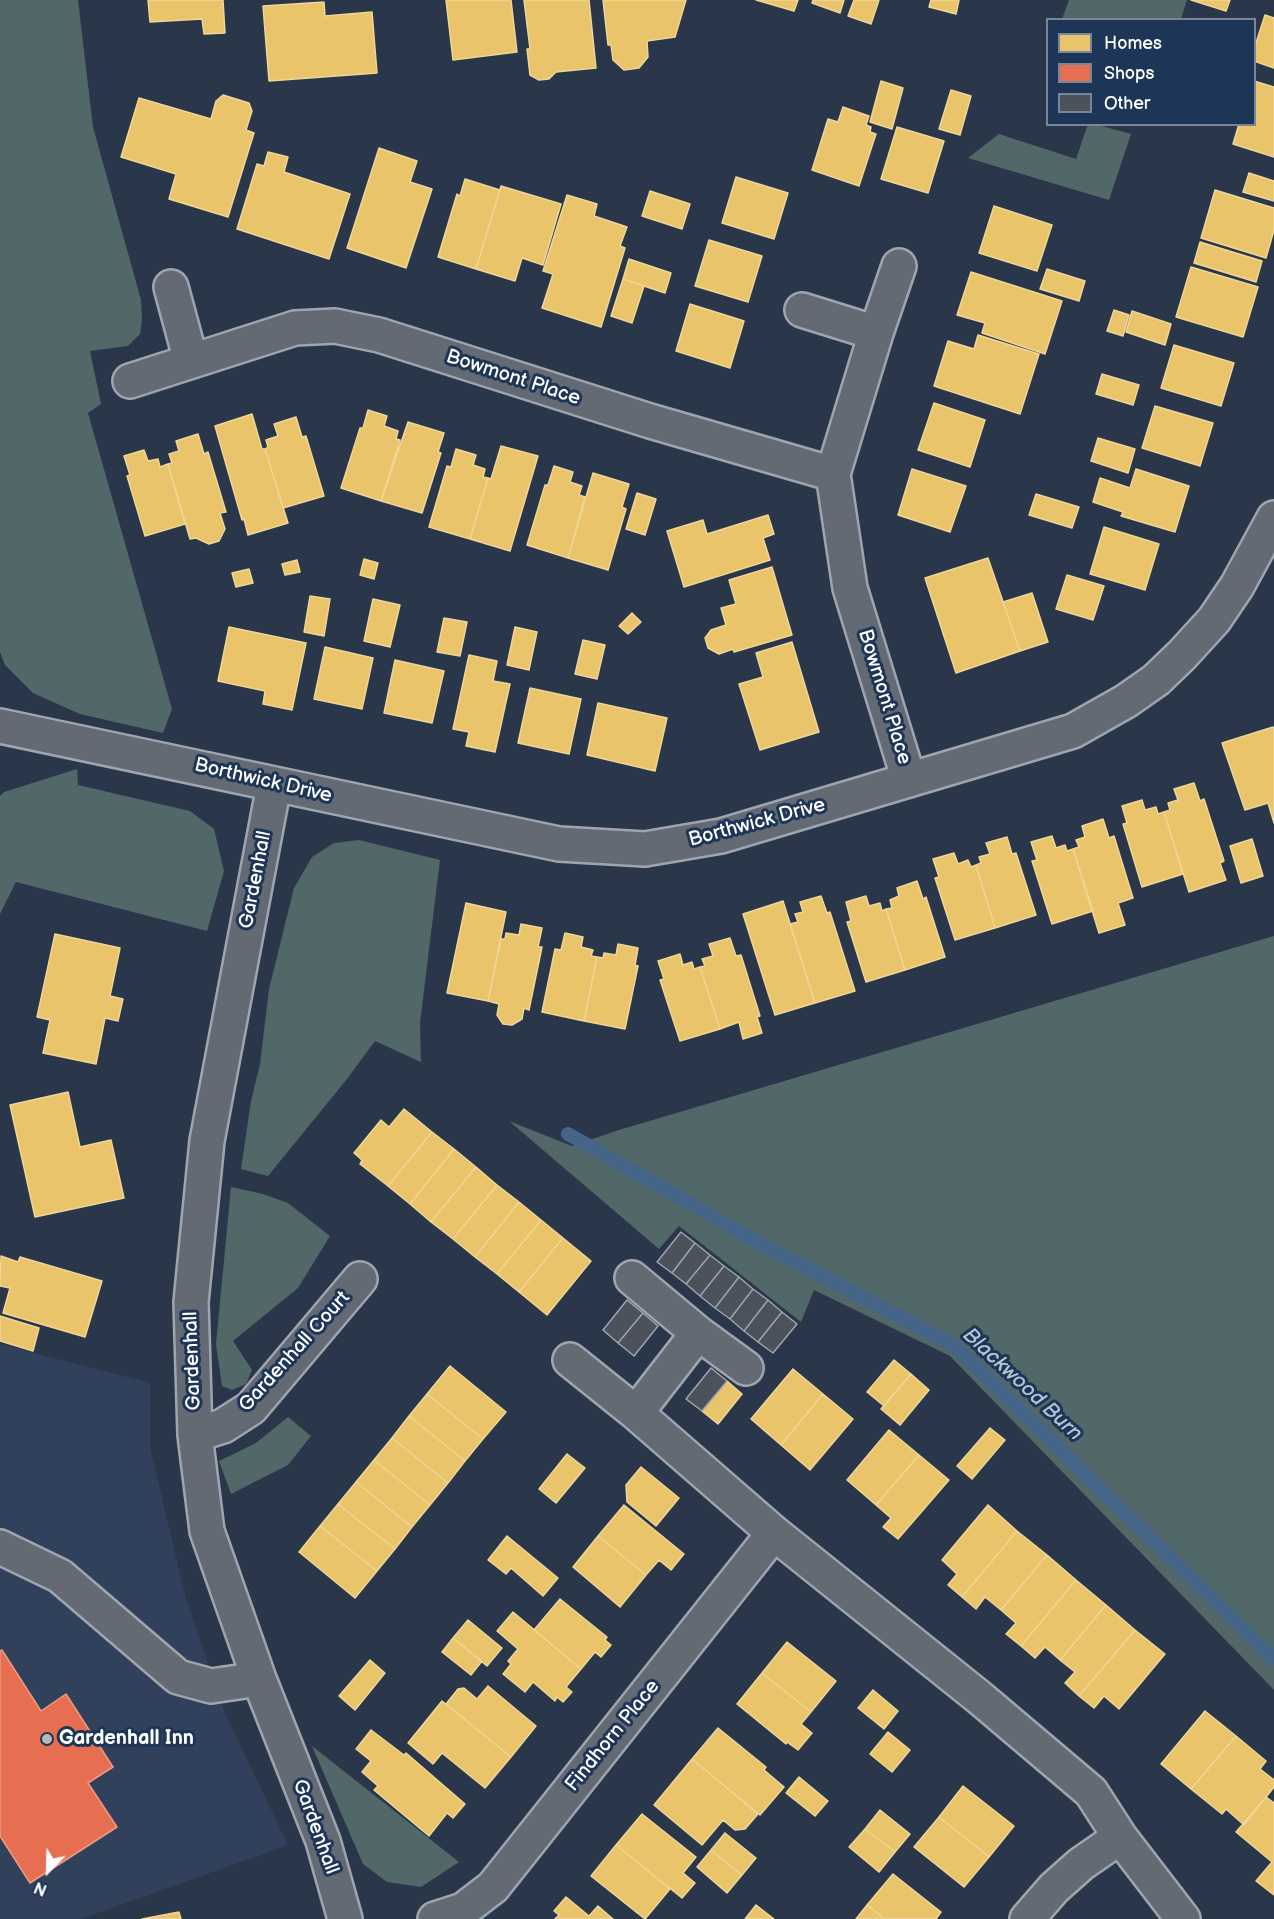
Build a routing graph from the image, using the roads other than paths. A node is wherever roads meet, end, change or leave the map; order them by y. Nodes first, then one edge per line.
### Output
1 (899, 266) dead end
2 (171, 287) dead end
3 (802, 310) dead end
4 (876, 333) junction
5 (191, 361) junction
6 (130, 381) dead end
7 (833, 474) junction
8 (1274, 518) edge
9 (0, 726) edge
10 (909, 780) junction
11 (274, 785) junction
12 (632, 1278) dead end
13 (360, 1279) dead end
14 (698, 1333) junction
15 (570, 1360) dead end
16 (746, 1368) dead end
17 (636, 1413) junction
18 (195, 1435) junction
19 (774, 1533) junction
20 (0, 1547) edge
21 (259, 1679) junction
22 (1120, 1837) junction
23 (345, 1919) edge
24 (435, 1919) edge
25 (1027, 1919) edge
26 (1183, 1919) edge

1 - 4 street, Bowmont Place
2 - 5 street
3 - 4 street
4 - 7 street, Bowmont Place
5 - 6 street, Bowmont Place
5 - 7 street, Bowmont Place
7 - 10 street, Bowmont Place
8 - 10 street, Borthwick Drive
9 - 11 street, Borthwick Drive
10 - 11 street, Borthwick Drive
11 - 18 street, Gardenhall
12 - 14 street
13 - 18 street, Gardenhall Court
14 - 16 street
14 - 17 street
15 - 17 street
17 - 19 street
18 - 21 street, Gardenhall
19 - 22 street
19 - 24 street, Findhorn Place
20 - 21 street
21 - 23 street, Gardenhall
22 - 25 street
22 - 26 street

